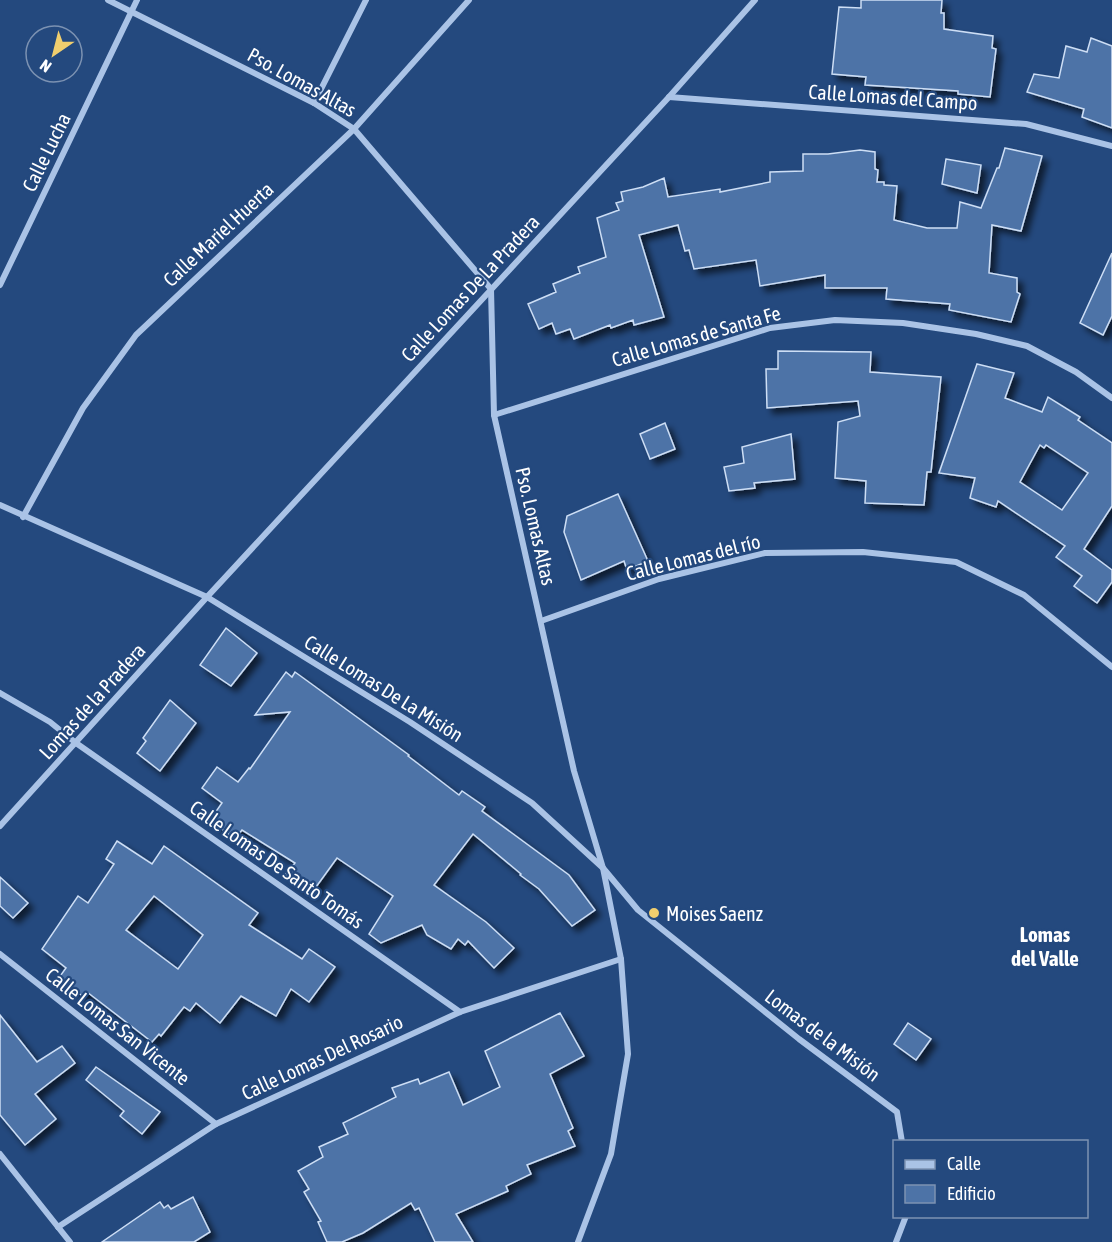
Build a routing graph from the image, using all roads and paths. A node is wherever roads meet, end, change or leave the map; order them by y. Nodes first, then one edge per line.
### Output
1 (108, 0) edge
2 (137, 0) edge
3 (366, 0) edge
4 (469, 0) edge
5 (755, 0) edge
6 (132, 12) junction
7 (669, 97) junction
8 (314, 103) junction
9 (354, 129) junction
10 (1112, 146) edge
11 (0, 285) edge
12 (491, 289) junction
13 (1112, 398) edge
14 (494, 414) junction
15 (0, 506) edge
16 (23, 517) junction
17 (207, 597) junction
18 (542, 621) junction
19 (1112, 667) edge
20 (0, 693) edge
21 (76, 743) junction
22 (0, 826) edge
23 (603, 868) junction
24 (0, 954) edge
25 (621, 959) junction
26 (706, 964) joint
27 (460, 1012) junction
28 (216, 1124) junction
29 (902, 1140) edge
30 (0, 1154) edge
31 (905, 1218) edge
32 (58, 1227) junction
33 (70, 1242) edge
34 (578, 1242) edge
35 (896, 1242) edge

1 - 6 street, Pso. Lomas Altas
2 - 6 street, Calle Lucha
3 - 8 street
4 - 9 street, Calle Mariel Huerta
5 - 7 street, Calle Lomas De La Pradera
6 - 8 street, Pso. Lomas Altas
6 - 11 street, Calle Lucha
7 - 10 street, Calle Lomas del Campo
7 - 12 street, Calle Lomas De La Pradera
8 - 9 street, Pso. Lomas Altas
9 - 12 street, Pso. Lomas Altas
9 - 16 street, Calle Mariel Huerta
12 - 14 street, Pso. Lomas Altas
12 - 17 street, Calle Lomas De La Pradera
13 - 14 street, Calle Lomas de Santa Fe
14 - 18 street, Pso. Lomas Altas
15 - 16 street, Calle Lomas De La Misión
16 - 17 street, Calle Lomas De La Misión
17 - 21 street, Lomas de la Pradera
17 - 23 street, Calle Lomas De La Misión
18 - 19 street, Calle Lomas del río
18 - 23 street, Pso. Lomas Altas
20 - 21 street, Calle Lomas De Santo Tomás
21 - 22 street, Lomas de la Pradera
21 - 27 street, Calle Lomas De Santo Tomás
23 - 25 street, Pso. Lomas Altas
23 - 26 street, Calle Lomas De La Misión
24 - 28 street, Calle Lomas San Vicente
25 - 27 street, Calle Lomas Del Rosario
25 - 34 street, Pso. Lomas Altas
26 - 29 street, Lomas de la Misión
27 - 28 street, Calle Lomas Del Rosario
28 - 32 street, Calle Lomas Del Rosario
30 - 32 street
31 - 35 street
32 - 33 street

